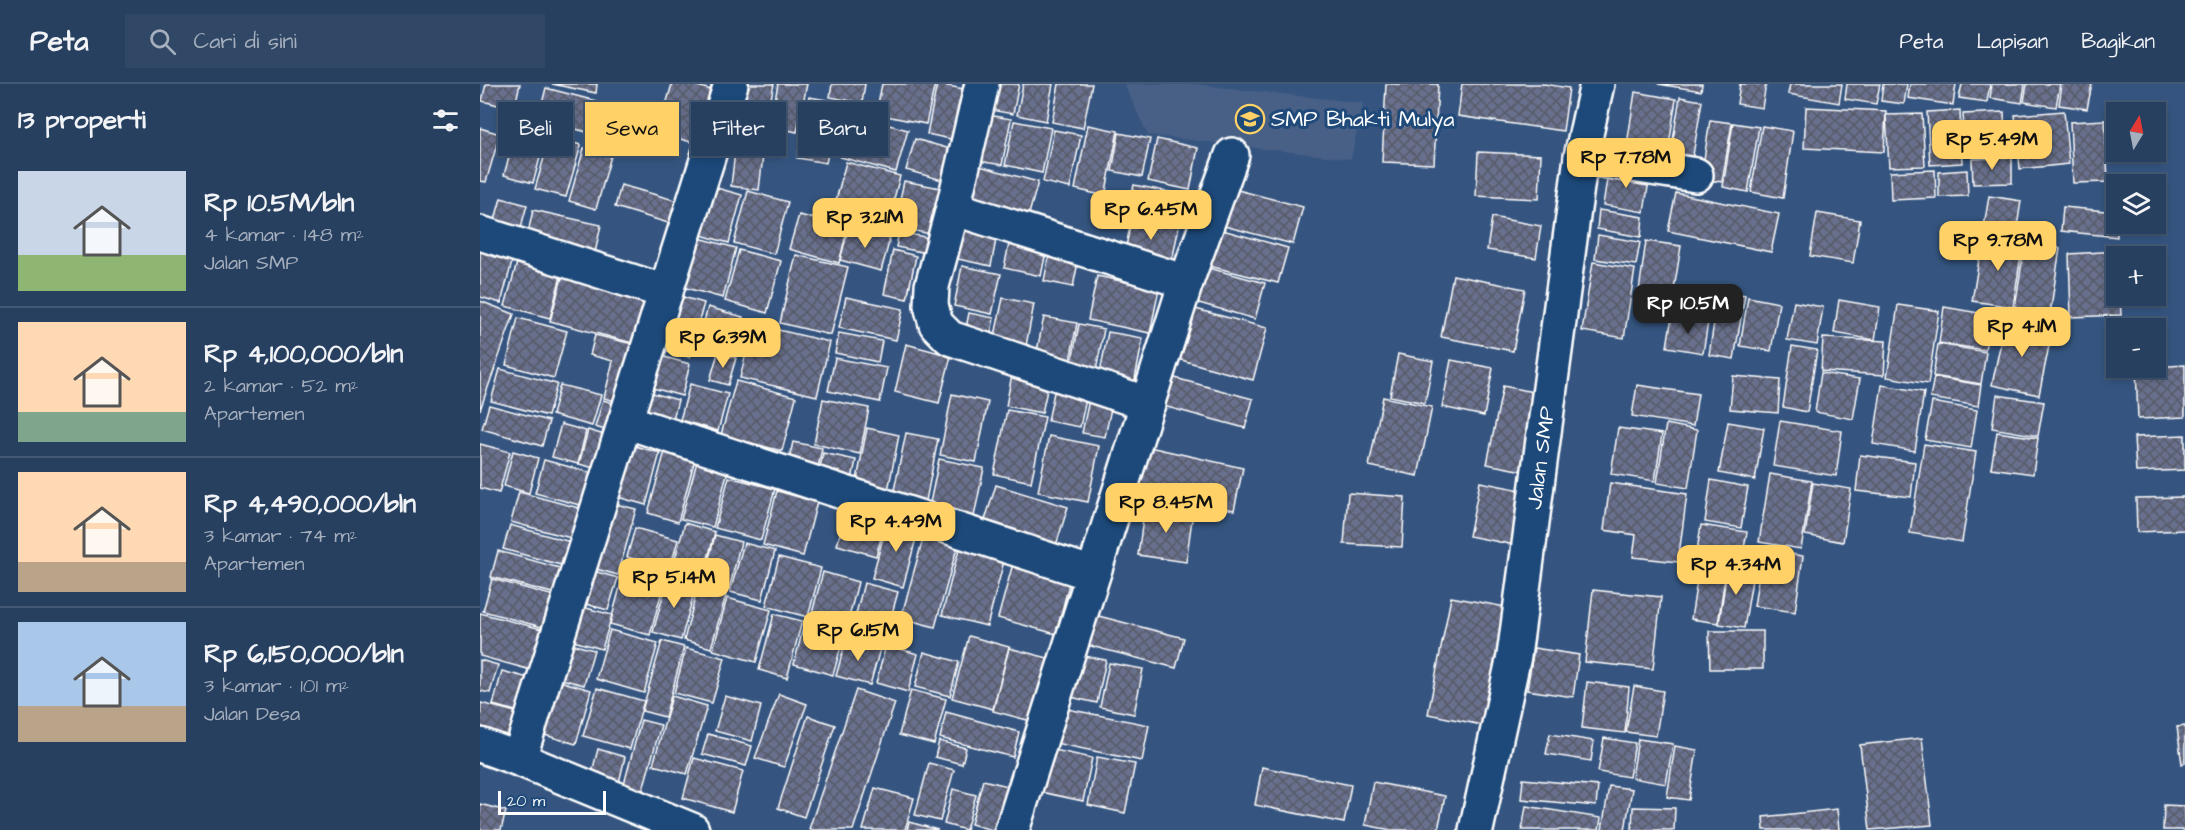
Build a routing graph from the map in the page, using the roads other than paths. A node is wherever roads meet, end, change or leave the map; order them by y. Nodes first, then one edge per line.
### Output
1 (731, 84) edge
2 (982, 84) edge
3 (1597, 84) edge
4 (1232, 155) dead end
5 (1581, 157) junction
6 (1696, 175) dead end
7 (953, 208) junction
8 (480, 233) edge
9 (1186, 282) junction
10 (666, 292) junction
11 (1148, 404) junction
12 (626, 421) junction
13 (1094, 574) junction
14 (480, 745) edge
15 (519, 759) junction
16 (692, 830) edge
17 (1012, 830) edge
18 (1476, 830) edge

1 - 10 street
2 - 7 street
3 - 5 street, Jalan SMP
4 - 9 street
5 - 6 street
5 - 18 street, Jalan SMP
7 - 9 street
7 - 11 street
8 - 10 street
9 - 11 street
10 - 12 street
11 - 13 street
12 - 13 street
12 - 15 street
13 - 17 street
14 - 15 street
15 - 16 street

